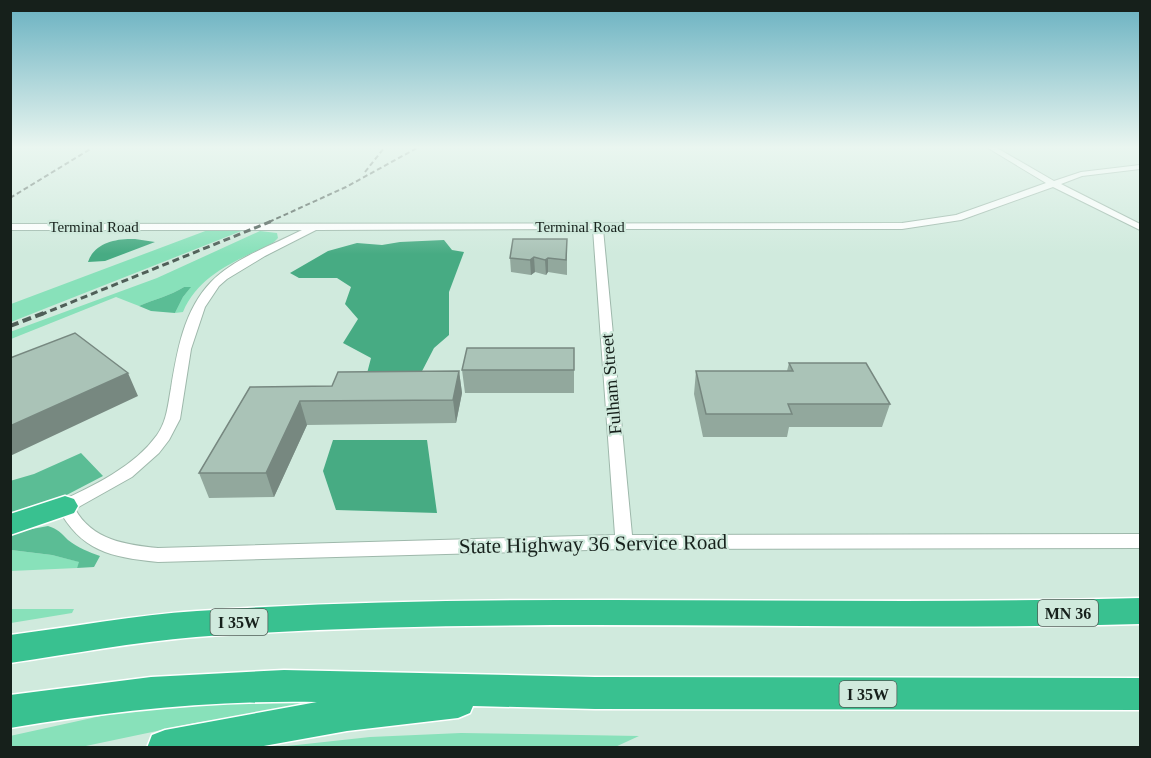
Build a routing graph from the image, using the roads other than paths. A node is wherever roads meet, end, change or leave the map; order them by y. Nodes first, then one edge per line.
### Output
1 (1054, 184) joint
2 (10, 227) edge
3 (274, 227) junction
4 (314, 227) junction
5 (598, 227) junction
6 (1140, 227) edge
7 (284, 243) junction
8 (65, 506) junction
9 (10, 525) edge
10 (1140, 541) edge
11 (624, 542) junction
12 (1140, 611) edge
13 (996, 615) junction
14 (1140, 621) edge
15 (10, 649) edge
16 (595, 693) junction
17 (1140, 694) edge
18 (10, 712) edge
19 (165, 747) edge

1 - 5 street, Terminal Road
1 - 6 street
2 - 3 street, Terminal Road
3 - 4 street, Terminal Road
3 - 7 street
4 - 5 street, Terminal Road
4 - 7 street
5 - 11 street, Fulham Street
7 - 8 street
8 - 9 highway
8 - 11 street, State Highway 36 Service Road
10 - 11 street, State Highway 36 Service Road
12 - 13 highway, MN 36
13 - 14 highway, I 35W
13 - 15 highway, I 35W
16 - 17 highway, I 35W
16 - 18 highway, I 35W
16 - 19 highway

